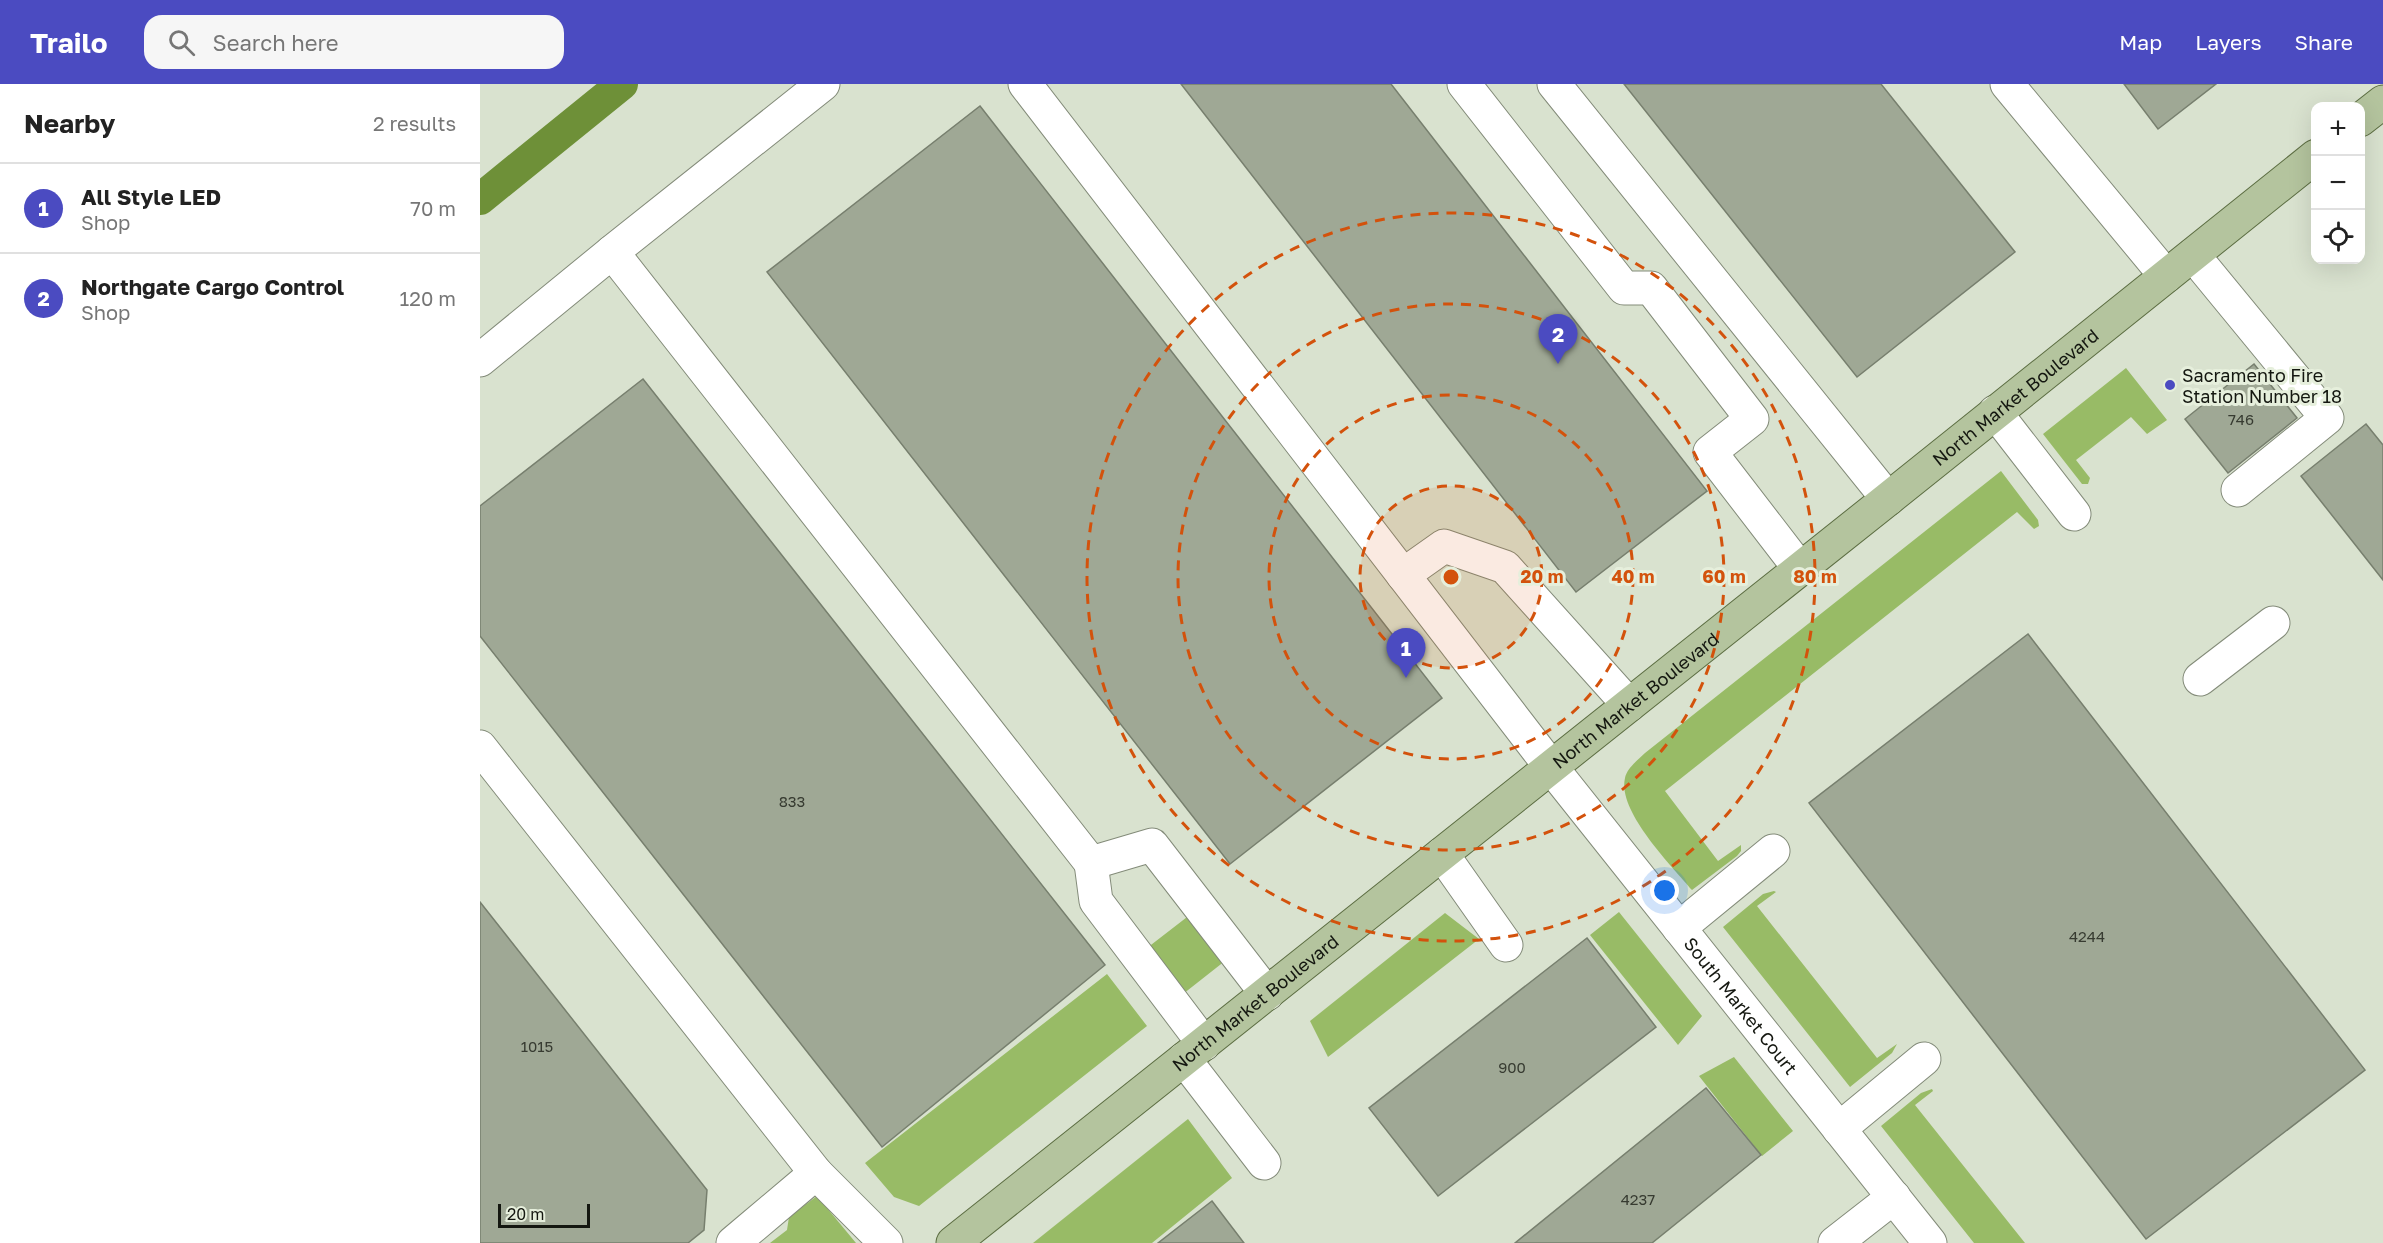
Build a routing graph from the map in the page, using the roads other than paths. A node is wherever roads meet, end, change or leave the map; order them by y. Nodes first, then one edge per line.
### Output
1 (823, 84) edge
2 (1025, 84) edge
3 (1464, 84) edge
4 (1554, 84) edge
5 (2007, 84) edge
6 (2383, 102) edge
7 (2365, 117) edge
8 (2311, 160) edge
9 (612, 252) junction
10 (2193, 255) junction
11 (2166, 276) junction
12 (480, 360) edge
13 (1995, 412) junction
14 (2238, 490) dead end
15 (1888, 499) junction
16 (2074, 514) dead end
17 (1800, 569) junction
18 (1403, 575) junction
19 (2273, 623) dead end
20 (2200, 679) dead end
21 (1629, 705) junction
22 (480, 747) edge
23 (1551, 767) junction
24 (1773, 851) dead end
25 (1442, 854) junction
26 (1091, 863) junction
27 (1679, 927) junction
28 (1506, 945) dead end
29 (1267, 993) junction
30 (1194, 1051) junction
31 (1924, 1059) dead end
32 (1839, 1128) junction
33 (1264, 1163) dead end
34 (816, 1173) junction
35 (1894, 1197) junction
36 (733, 1243) edge
37 (886, 1243) edge
38 (952, 1243) edge
39 (1835, 1243) edge
40 (1930, 1243) edge

1 - 9 street
2 - 18 street, South Market Court
3 - 17 street
4 - 15 street
5 - 11 street
6 - 7 main road
8 - 10 main road, North Market Boulevard
9 - 12 street
9 - 26 street
10 - 11 main road, North Market Boulevard
10 - 14 street
11 - 13 main road, North Market Boulevard
13 - 15 main road, North Market Boulevard
13 - 16 street
15 - 17 main road, North Market Boulevard
17 - 21 main road, North Market Boulevard
18 - 21 street
18 - 23 street, South Market Court
19 - 20 street
21 - 23 main road, North Market Boulevard
22 - 34 street
23 - 25 main road, North Market Boulevard
23 - 27 street, South Market Court
24 - 27 street
25 - 28 street
25 - 29 main road, North Market Boulevard
26 - 29 street
26 - 30 street
27 - 32 street, South Market Court
29 - 30 main road, North Market Boulevard
30 - 33 street
30 - 38 main road, North Market Boulevard
31 - 32 street
32 - 35 street, South Market Court
34 - 36 street
34 - 37 street
35 - 39 street
35 - 40 street, South Market Court

